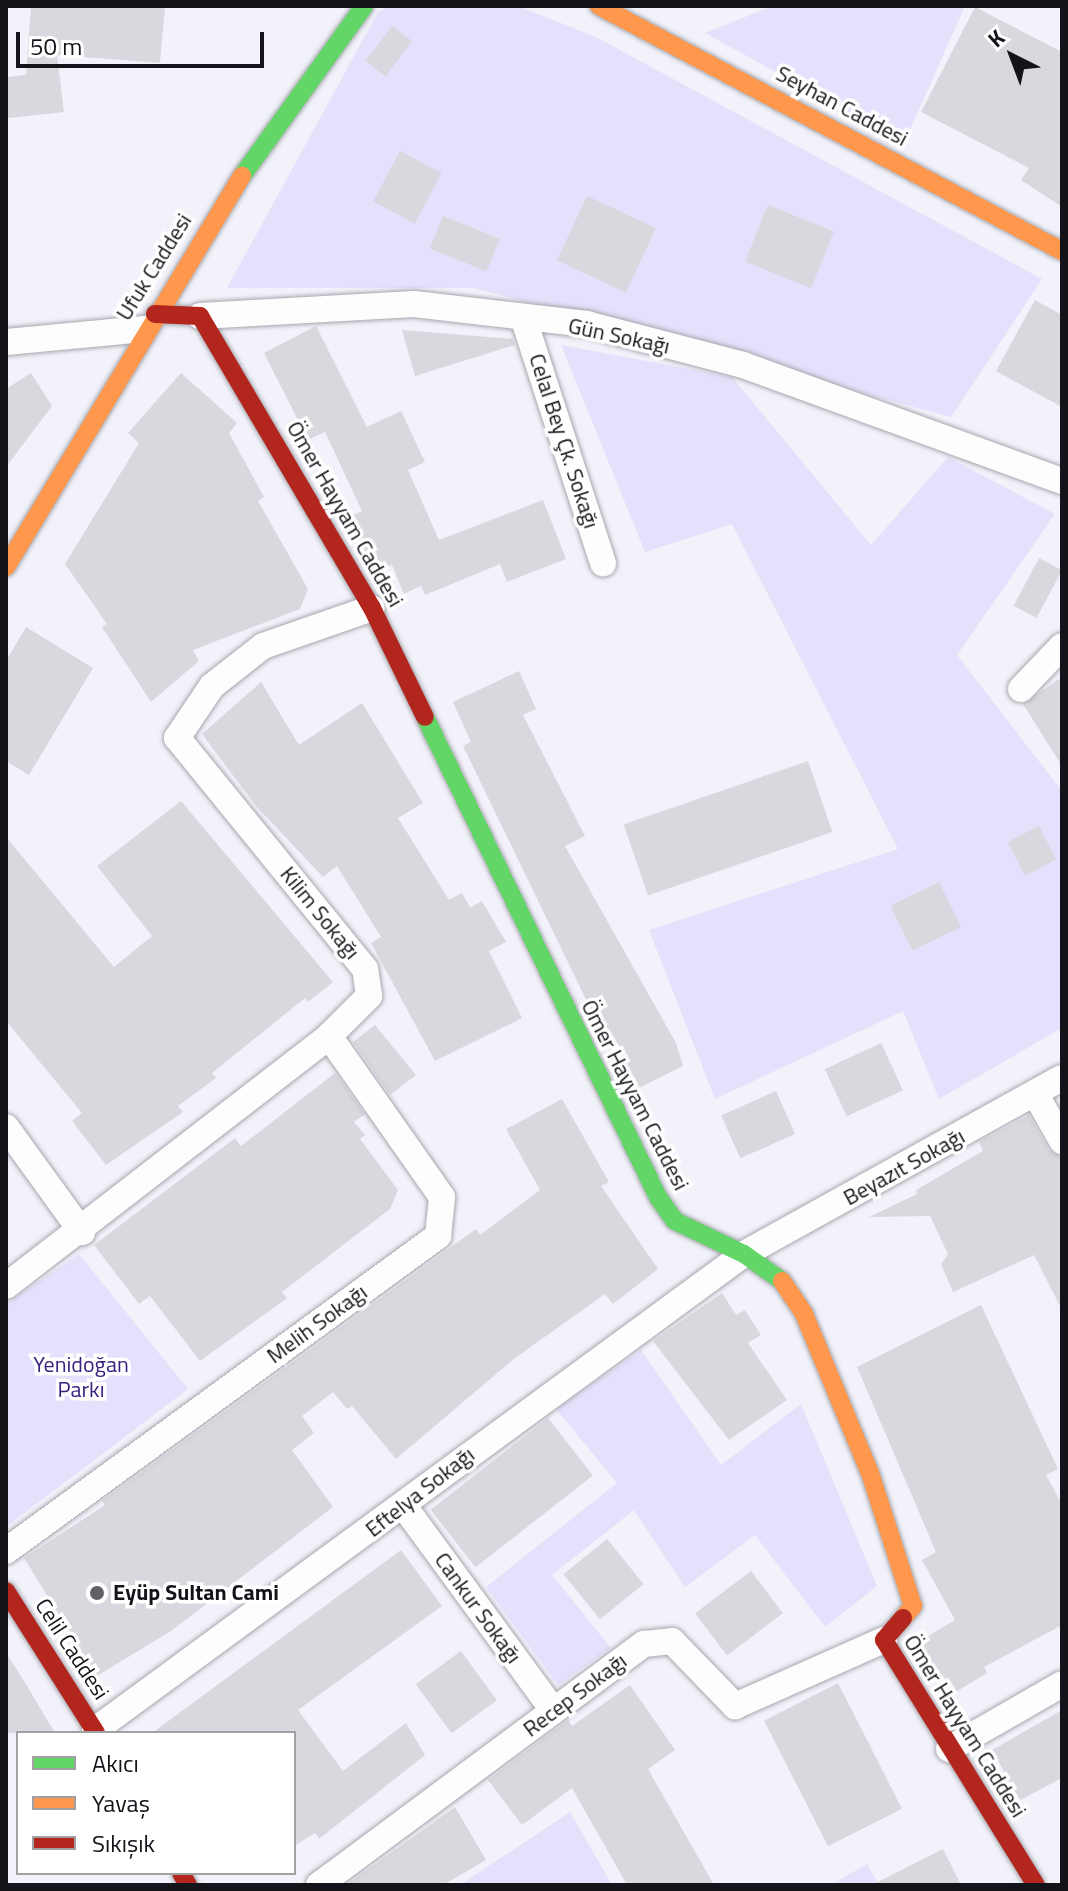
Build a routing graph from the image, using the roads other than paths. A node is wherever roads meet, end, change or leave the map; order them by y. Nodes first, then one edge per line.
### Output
1 (364, 6) edge
2 (599, 6) edge
3 (1062, 251) edge
4 (200, 316) junction
5 (524, 320) junction
6 (150, 322) junction
7 (6, 342) edge
8 (1062, 481) edge
9 (603, 563) dead end
10 (6, 567) edge
11 (372, 608) junction
12 (1062, 646) edge
13 (1021, 689) dead end
14 (329, 1036) junction
15 (1062, 1078) edge
16 (1036, 1095) junction
17 (6, 1127) edge
18 (1062, 1141) edge
19 (82, 1232) junction
20 (744, 1254) junction
21 (6, 1286) edge
22 (403, 1505) junction
23 (6, 1551) edge
24 (6, 1591) edge
25 (884, 1640) junction
26 (1062, 1684) edge
27 (554, 1711) junction
28 (95, 1731) edge
29 (97, 1731) edge
30 (949, 1749) junction
31 (319, 1885) edge
32 (1036, 1885) edge

1 - 6 street, Ufuk Caddesi
2 - 3 street, Seyhan Caddesi
4 - 5 street, Gün Sokağı
4 - 6 street, Gün Sokağı
4 - 11 street, Ömer Hayyam Caddesi
5 - 8 street, Gün Sokağı
5 - 9 street, Celal Bey Çk. Sokağı
6 - 7 street
6 - 10 street, Ufuk Caddesi
11 - 14 street, Kilim Sokağı
11 - 20 street, Ömer Hayyam Caddesi
12 - 13 street
14 - 19 street, Kilim Sokağı
14 - 23 street, Melih Sokağı
15 - 16 street, Beyazıt Sokağı
16 - 18 street
16 - 20 street, Beyazıt Sokağı
17 - 19 street
19 - 21 street, Kilim Sokağı
20 - 22 street, Eftelya Sokağı
20 - 25 street, Ömer Hayyam Caddesi
22 - 27 street, Cankur Sokağı
22 - 29 street, Eftelya Sokağı
24 - 28 street, Celil Caddesi
25 - 27 street, Recep Sokağı
25 - 30 street, Ömer Hayyam Caddesi
26 - 30 street
27 - 31 street, Recep Sokağı
30 - 32 street, Ömer Hayyam Caddesi

